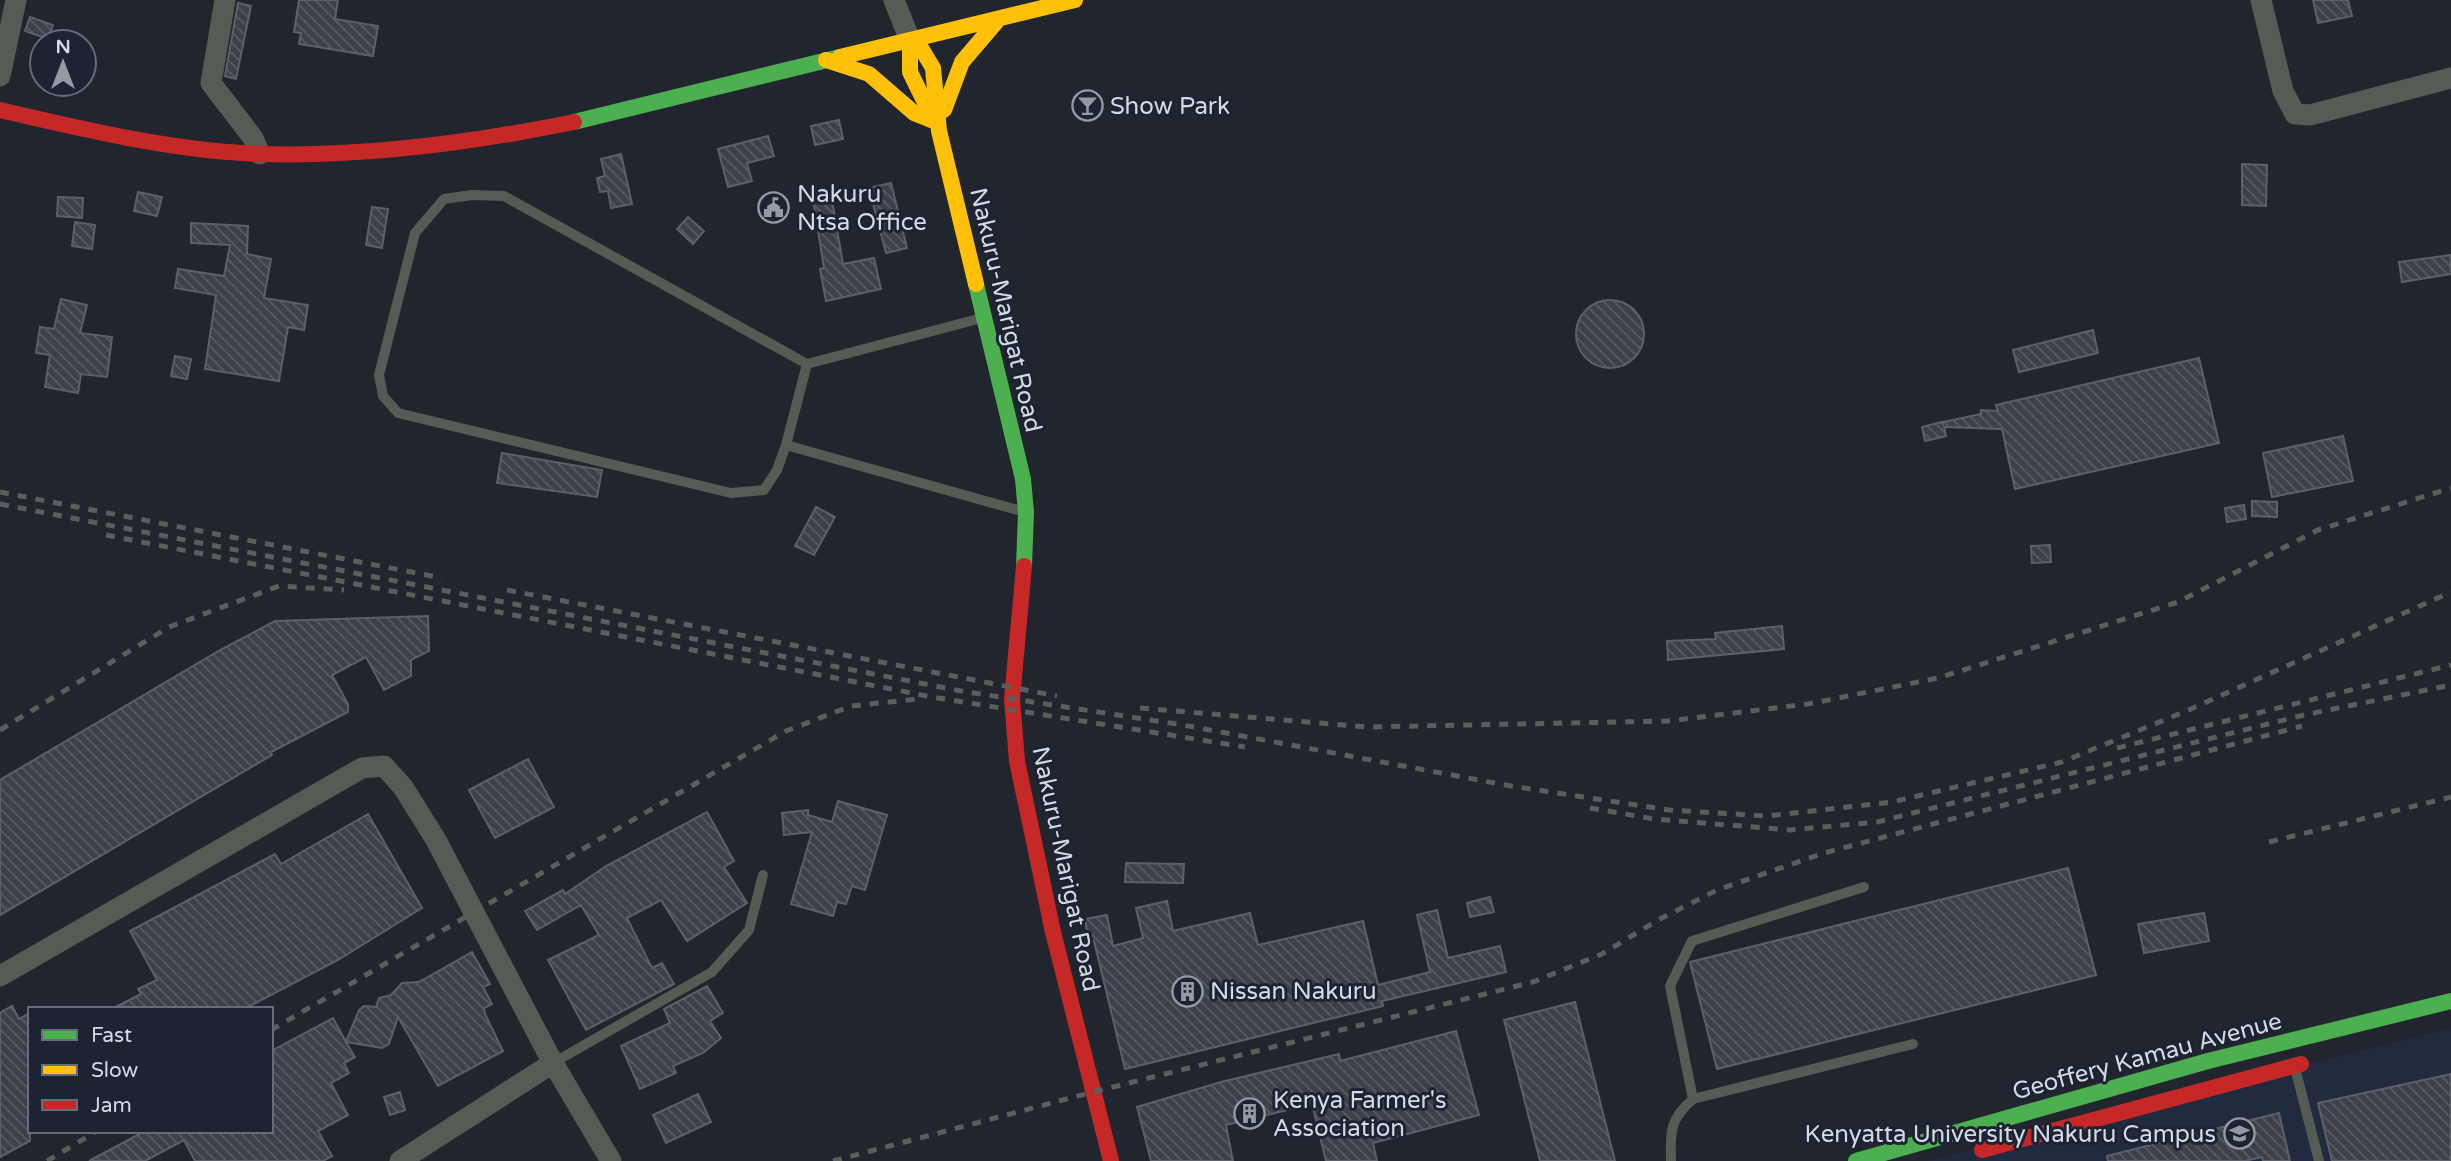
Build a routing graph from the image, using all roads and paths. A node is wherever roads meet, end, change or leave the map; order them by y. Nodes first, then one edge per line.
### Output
1 (16, 0) edge
2 (225, 0) edge
3 (894, 0) edge
4 (1075, 0) edge
5 (2261, 0) edge
6 (1030, 7) edge
7 (997, 21) junction
8 (911, 40) junction
9 (826, 60) junction
10 (0, 76) edge
11 (2451, 78) edge
12 (0, 110) edge
13 (937, 125) junction
14 (260, 154) junction
15 (984, 317) junction
16 (807, 365) junction
17 (786, 445) junction
18 (1026, 512) junction
19 (763, 875) dead end
20 (1864, 887) dead end
21 (0, 976) edge
22 (2451, 1001) edge
23 (1913, 1044) dead end
24 (2320, 1059) dead end
25 (553, 1063) junction
26 (2294, 1066) junction
27 (1693, 1099) junction
28 (1960, 1156) dead end
29 (400, 1161) edge
30 (611, 1161) edge
31 (1111, 1161) edge
32 (1671, 1161) edge
33 (1856, 1161) edge
34 (2319, 1161) edge

1 - 10 street
2 - 14 street
3 - 8 street
4 - 6 main road
5 - 11 street
6 - 7 main road
7 - 8 main road
7 - 13 main road
8 - 9 main road
8 - 13 main road, Nakuru-Marigat Road
8 - 13 main road, Nakuru-Marigat Road
9 - 13 main road
9 - 14 main road
12 - 14 main road
13 - 15 main road, Nakuru-Marigat Road
15 - 16 lane
15 - 18 main road, Nakuru-Marigat Road
16 - 17 lane
16 - 17 lane
17 - 18 lane
18 - 31 main road, Nakuru-Marigat Road
19 - 25 lane
20 - 27 lane
21 - 25 street
22 - 33 main road, Geoffery Kamau Avenue
23 - 27 lane
24 - 26 main road, Geoffery Kamau Avenue
25 - 29 street
25 - 30 street
26 - 28 main road, Geoffery Kamau Avenue
26 - 34 lane
27 - 32 lane

